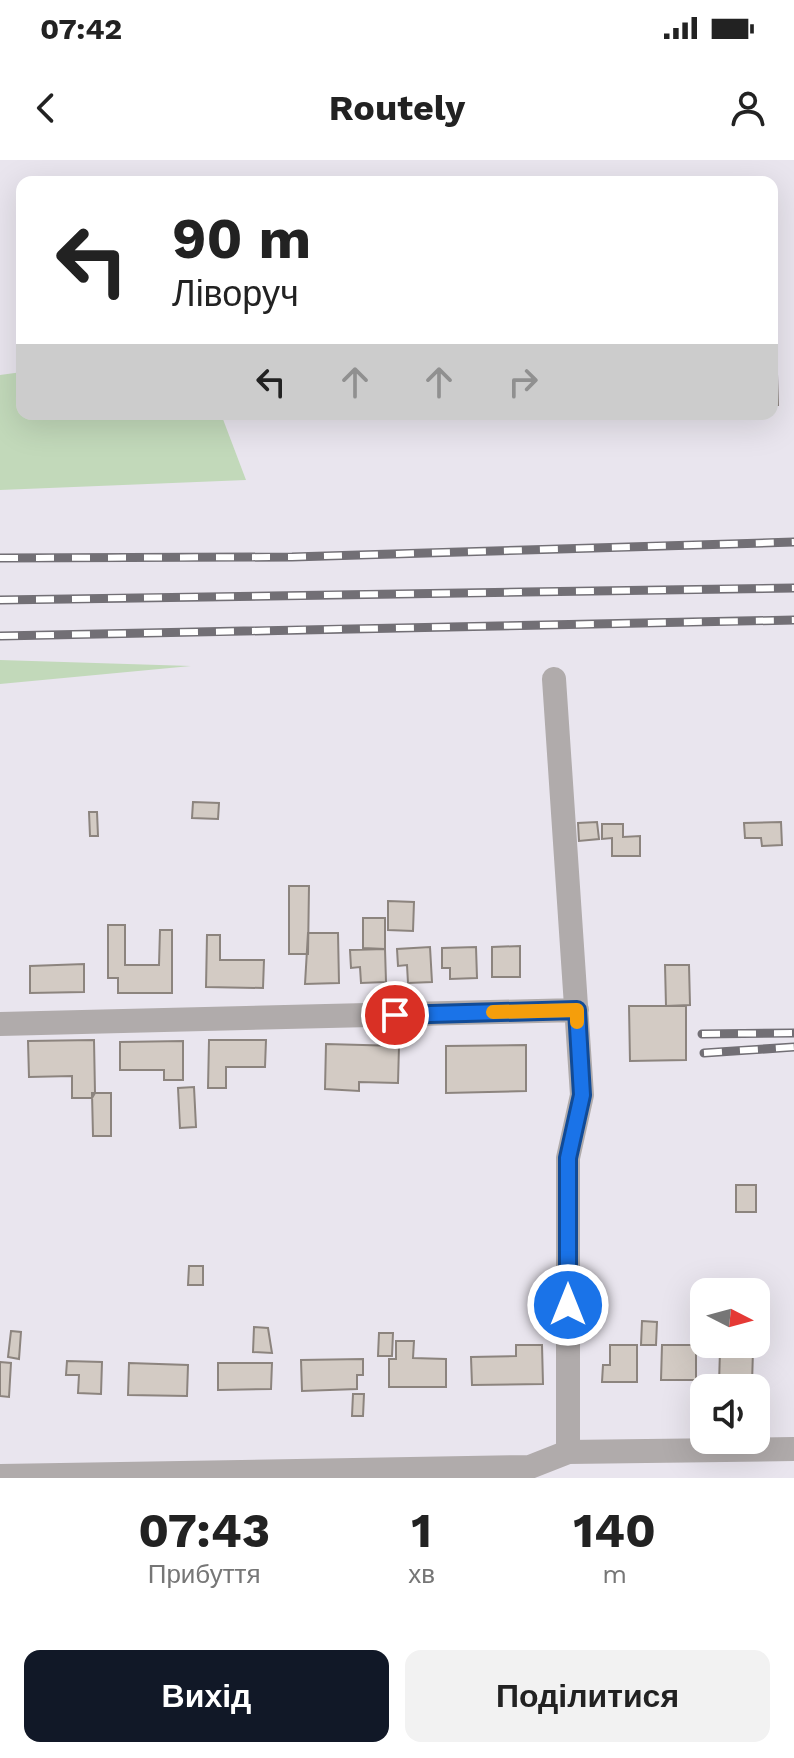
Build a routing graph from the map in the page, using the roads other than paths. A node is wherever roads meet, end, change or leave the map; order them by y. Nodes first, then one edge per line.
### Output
1 (554, 679) dead end
2 (577, 1010) junction
3 (0, 1024) edge
4 (794, 1449) edge
5 (568, 1452) junction
6 (0, 1476) edge

1 - 2 street
2 - 3 street
2 - 5 street
4 - 5 street
5 - 6 street

